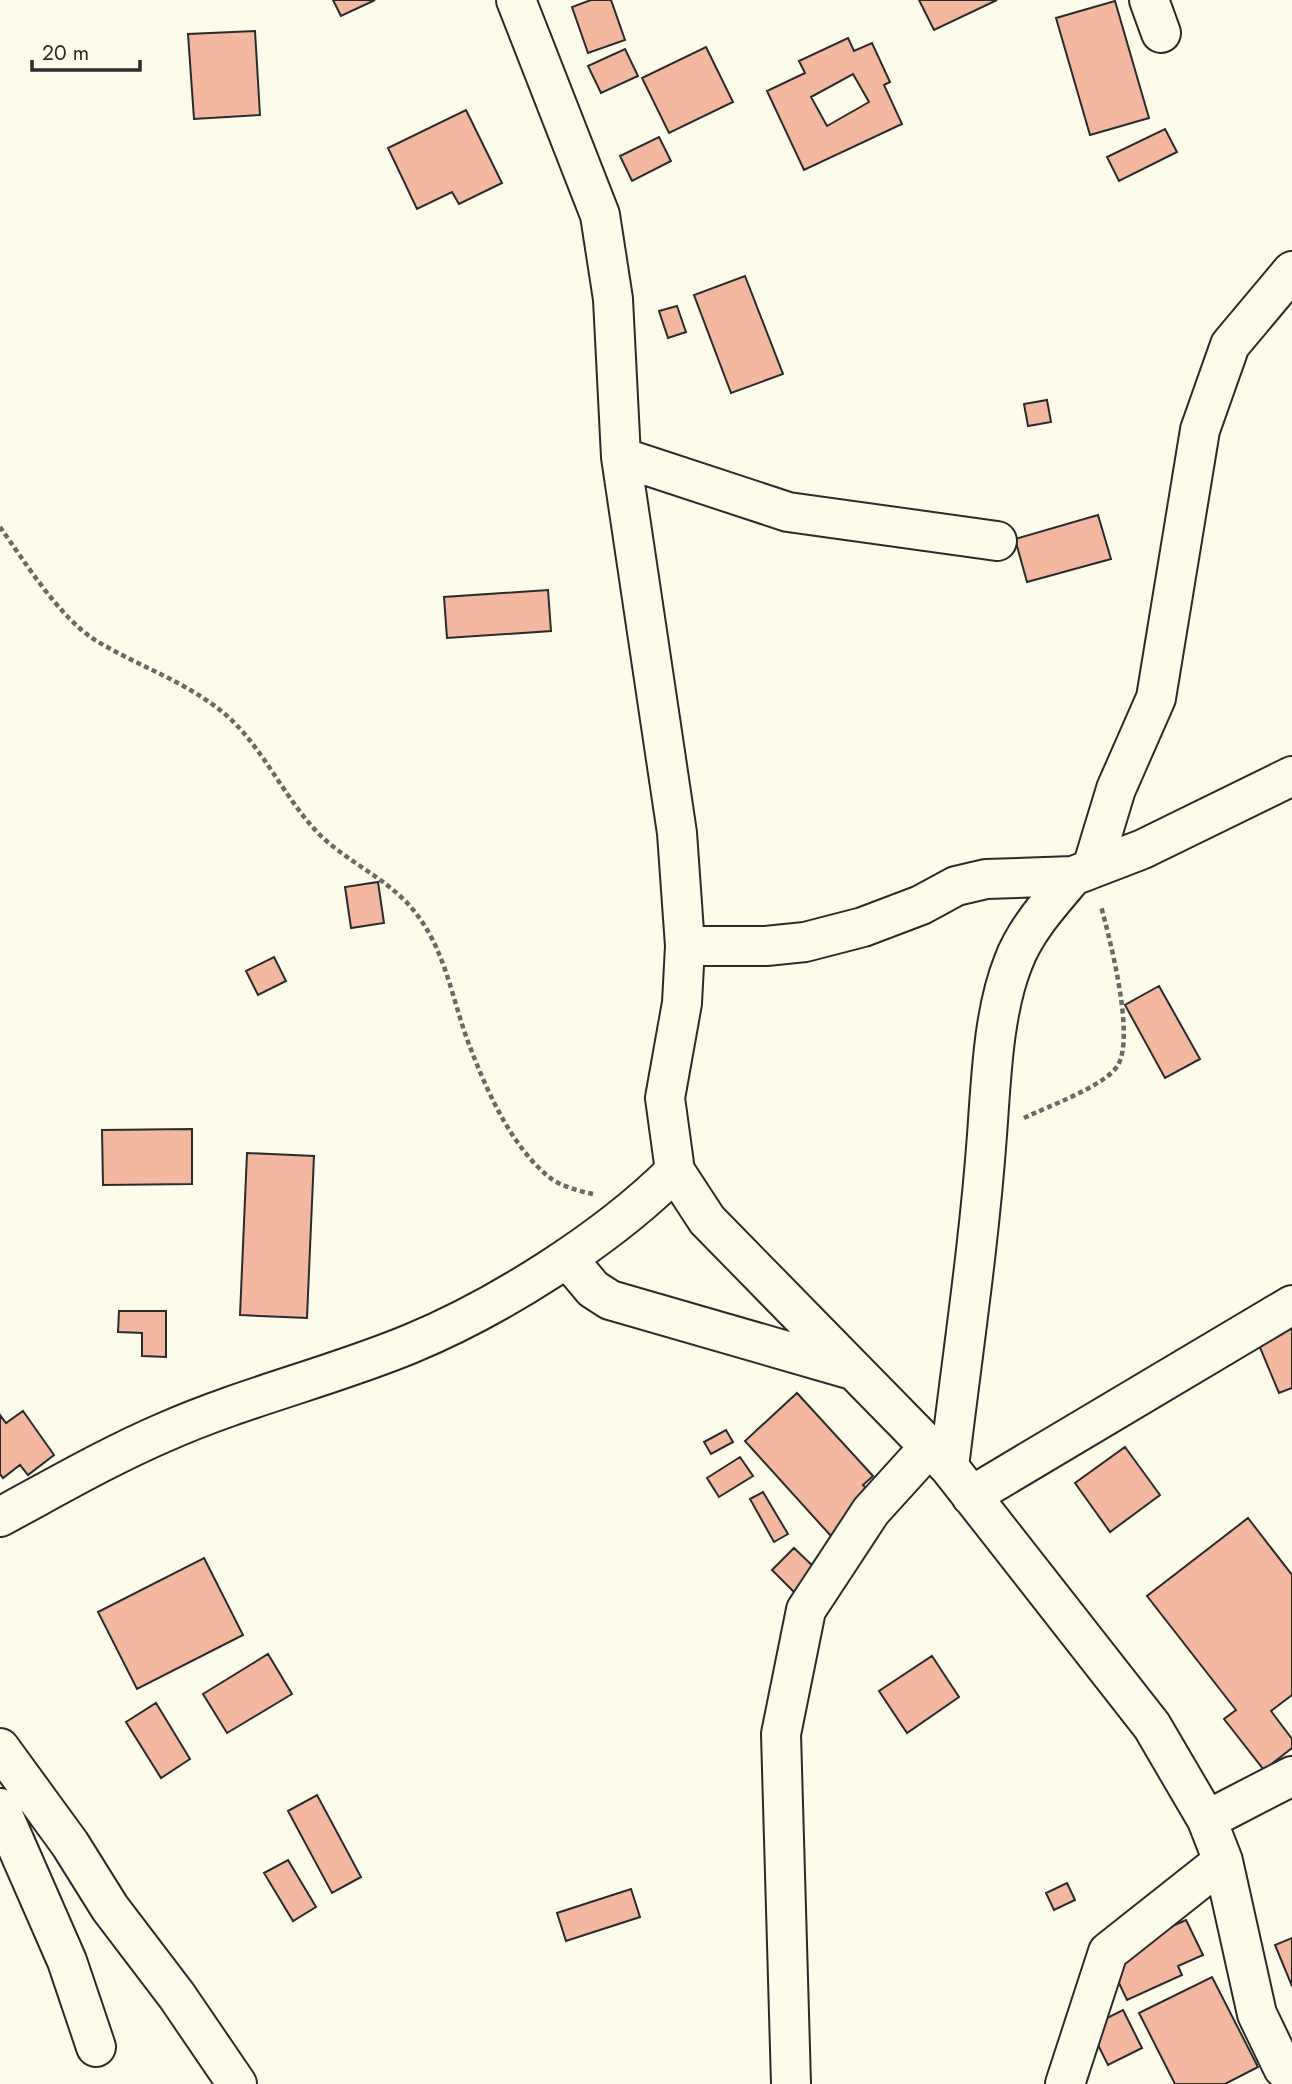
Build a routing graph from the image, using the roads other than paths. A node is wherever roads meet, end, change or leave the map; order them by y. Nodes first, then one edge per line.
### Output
1 (516, 0) edge
2 (1292, 271) edge
3 (621, 457) junction
4 (997, 541) dead end
5 (1292, 776) edge
6 (1082, 872) junction
7 (685, 946) junction
8 (676, 1171) junction
9 (567, 1258) junction
10 (1292, 1305) edge
11 (850, 1369) junction
12 (950, 1469) junction
13 (0, 1517) edge
14 (0, 1748) edge
15 (1292, 1776) edge
16 (1, 1819) edge
17 (1207, 1819) junction
18 (1223, 1861) junction
19 (96, 2047) dead end
20 (1283, 2076) edge
21 (237, 2084) edge
22 (792, 2084) edge
23 (1065, 2084) edge

1 - 3 street
2 - 6 street
3 - 4 street
3 - 7 street
5 - 6 street
6 - 7 street
6 - 12 street
7 - 8 street
8 - 9 street
8 - 11 street
9 - 11 street
9 - 13 street
10 - 12 street
11 - 12 street
12 - 17 street
12 - 22 street
14 - 21 street
15 - 17 street
16 - 19 street
17 - 18 street
18 - 20 street
18 - 23 street

